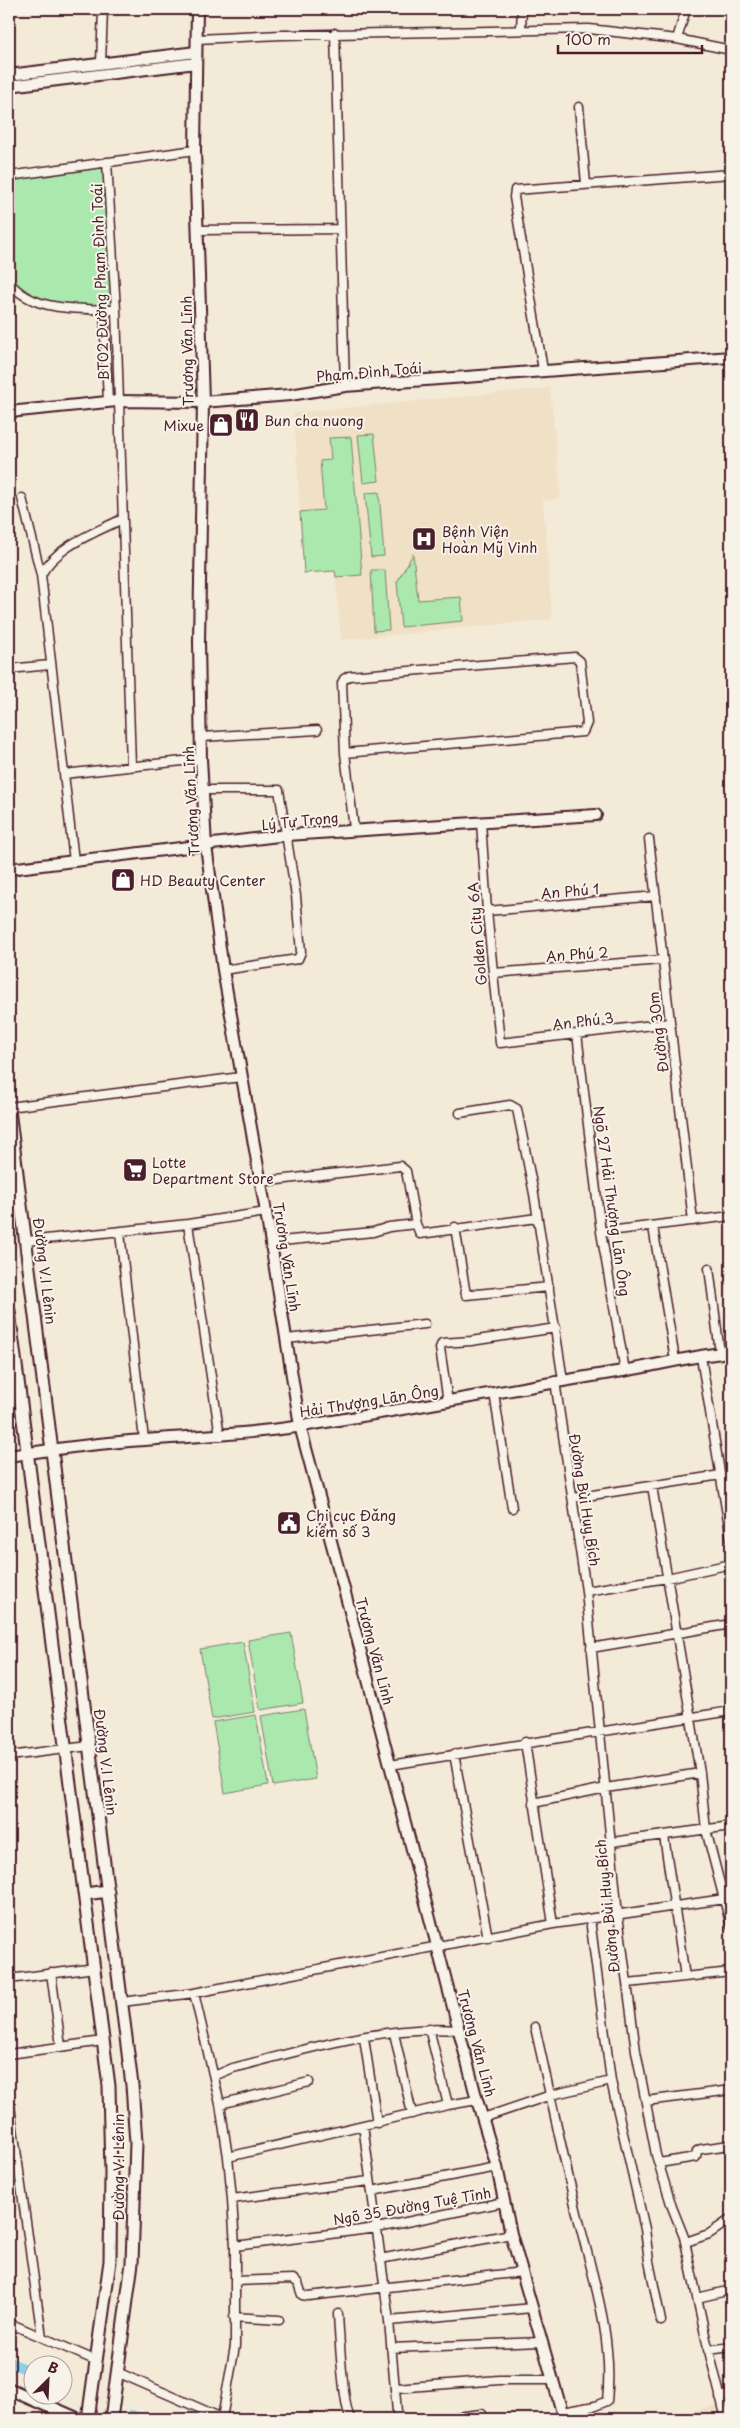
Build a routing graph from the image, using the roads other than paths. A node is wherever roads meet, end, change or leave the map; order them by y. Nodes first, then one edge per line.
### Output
1 (103, 9) edge
2 (197, 9) edge
3 (522, 9) edge
4 (686, 9) edge
5 (521, 30) junction
6 (335, 34) junction
7 (677, 38) junction
8 (197, 39) junction
9 (731, 50) edge
10 (196, 52) junction
11 (101, 63) junction
12 (196, 63) junction
13 (9, 75) edge
14 (9, 86) edge
15 (579, 107) dead end
16 (195, 150) junction
17 (107, 162) junction
18 (731, 174) edge
19 (9, 176) edge
20 (586, 184) junction
21 (340, 229) junction
22 (198, 230) junction
23 (9, 282) edge
24 (104, 309) junction
25 (116, 310) junction
26 (731, 356) edge
27 (543, 370) junction
28 (345, 386) junction
29 (112, 401) junction
30 (202, 402) junction
31 (9, 412) edge
32 (22, 498) dead end
33 (122, 518) junction
34 (41, 575) junction
35 (50, 665) junction
36 (9, 669) edge
37 (317, 730) dead end
38 (202, 737) junction
39 (345, 752) junction
40 (201, 759) junction
41 (131, 766) junction
42 (64, 774) junction
43 (204, 790) junction
44 (596, 814) dead end
45 (482, 822) junction
46 (354, 830) junction
47 (286, 835) junction
48 (649, 839) dead end
49 (206, 846) junction
50 (74, 861) junction
51 (9, 869) edge
52 (656, 896) junction
53 (487, 911) junction
54 (662, 960) junction
55 (224, 970) junction
56 (493, 973) junction
57 (670, 1023) junction
58 (577, 1034) junction
59 (500, 1043) joint
60 (242, 1077) junction
61 (9, 1109) edge
62 (460, 1113) dead end
63 (260, 1182) junction
64 (266, 1212) junction
65 (731, 1216) edge
66 (537, 1218) junction
67 (694, 1221) junction
68 (188, 1224) junction
69 (416, 1224) junction
70 (455, 1227) junction
71 (653, 1227) junction
72 (120, 1232) junction
73 (601, 1232) junction
74 (26, 1241) junction
75 (270, 1242) junction
76 (709, 1268) dead end
77 (550, 1287) junction
78 (9, 1311) edge
79 (425, 1324) dead end
80 (556, 1328) junction
81 (286, 1339) junction
82 (731, 1352) edge
83 (720, 1353) junction
84 (701, 1357) junction
85 (675, 1360) junction
86 (625, 1371) junction
87 (559, 1380) junction
88 (494, 1393) junction
89 (448, 1402) junction
90 (300, 1426) junction
91 (220, 1436) junction
92 (144, 1440) junction
93 (52, 1449) junction
94 (27, 1453) junction
95 (9, 1456) edge
96 (721, 1475) junction
97 (652, 1486) junction
98 (573, 1498) junction
99 (512, 1508) dead end
100 (731, 1539) edge
101 (731, 1564) edge
102 (667, 1578) junction
103 (586, 1590) junction
104 (731, 1624) edge
105 (676, 1634) junction
106 (592, 1648) junction
107 (731, 1711) edge
108 (691, 1716) junction
109 (599, 1732) junction
110 (525, 1742) junction
111 (89, 1746) junction
112 (66, 1749) junction
113 (454, 1754) junction
114 (9, 1756) edge
115 (390, 1765) junction
116 (700, 1773) junction
117 (606, 1788) junction
118 (533, 1803) junction
119 (731, 1826) edge
120 (706, 1830) junction
121 (664, 1836) junction
122 (612, 1842) junction
123 (108, 1891) junction
124 (85, 1894) junction
125 (724, 1899) junction
126 (673, 1907) junction
127 (729, 1911) edge
128 (618, 1914) junction
129 (590, 1919) junction
130 (553, 1924) junction
131 (731, 1926) edge
132 (488, 1938) junction
133 (437, 1946) junction
134 (95, 1968) junction
135 (731, 1972) edge
136 (52, 1973) junction
137 (685, 1977) junction
138 (9, 1979) edge
139 (628, 1983) junction
140 (194, 1993) junction
141 (122, 2002) junction
142 (535, 2027) dead end
143 (429, 2028) junction
144 (459, 2030) junction
145 (394, 2033) junction
146 (364, 2038) junction
147 (103, 2041) junction
148 (61, 2046) junction
149 (9, 2054) edge
150 (214, 2076) junction
151 (611, 2081) junction
152 (309, 2082) dead end
153 (731, 2090) edge
154 (551, 2095) junction
155 (9, 2099) edge
156 (477, 2100) junction
157 (646, 2101) junction
158 (220, 2104) junction
159 (448, 2105) junction
160 (412, 2114) junction
161 (483, 2118) junction
162 (377, 2123) junction
163 (362, 2125) junction
164 (11, 2130) edge
165 (730, 2145) edge
166 (228, 2156) junction
167 (659, 2163) junction
168 (497, 2167) junction
169 (369, 2181) junction
170 (372, 2190) junction
171 (232, 2199) junction
172 (504, 2202) junction
173 (731, 2219) edge
174 (377, 2228) junction
175 (511, 2234) junction
176 (686, 2242) junction
177 (235, 2246) junction
178 (380, 2259) junction
179 (523, 2272) junction
180 (235, 2281) junction
181 (385, 2288) junction
182 (731, 2290) edge
183 (697, 2298) junction
184 (532, 2308) junction
185 (338, 2314) dead end
186 (234, 2317) junction
187 (279, 2320) dead end
188 (389, 2321) junction
189 (661, 2321) dead end
190 (9, 2323) edge
191 (42, 2337) junction
192 (542, 2342) junction
193 (731, 2347) edge
194 (391, 2348) junction
195 (708, 2350) junction
196 (97, 2361) junction
197 (117, 2372) junction
198 (553, 2380) junction
199 (396, 2388) junction
200 (9, 2389) edge
201 (731, 2394) edge
202 (720, 2397) junction
203 (482, 2414) dead end
204 (563, 2416) edge
205 (78, 2419) edge
206 (88, 2419) edge
207 (111, 2419) edge
208 (223, 2419) edge
209 (351, 2419) edge
210 (400, 2419) edge
211 (440, 2419) edge
212 (726, 2419) edge

1 - 11 street
2 - 8 street, Trương Văn Lĩnh
3 - 5 street
4 - 7 street
5 - 6 street
5 - 7 street
6 - 8 street
6 - 21 street
7 - 9 street
8 - 10 street, Trương Văn Lĩnh
10 - 11 street
10 - 12 street, Trương Văn Lĩnh
11 - 13 street
12 - 14 street
12 - 16 street, Trương Văn Lĩnh
15 - 20 street
16 - 17 street
16 - 22 street, Trương Văn Lĩnh
17 - 19 street
17 - 25 street, BT02 Đường Phạm Đình Toái
18 - 20 street
20 - 27 street
21 - 22 street
21 - 28 street
22 - 30 street, Trương Văn Lĩnh
23 - 24 street
24 - 25 street
24 - 29 street, BT02 Đường Phạm Đình Toái
25 - 29 street, BT02 Đường Phạm Đình Toái
26 - 27 street, Phạm Đình Toái
27 - 28 street, Phạm Đình Toái
28 - 30 street, Phạm Đình Toái
29 - 30 street, Phạm Đình Toái
29 - 31 street, Phạm Đình Toái
29 - 33 street
30 - 38 street, Trương Văn Lĩnh
32 - 34 street
33 - 34 street
33 - 41 street
34 - 35 street
35 - 36 street
35 - 42 street
37 - 38 street
38 - 40 street, Trương Văn Lĩnh
39 - 39 street
39 - 46 street
40 - 41 street
40 - 43 street, Trương Văn Lĩnh
41 - 42 street
42 - 50 street
43 - 47 street
43 - 49 street, Trương Văn Lĩnh
44 - 45 street, Lý Tự Trọng
45 - 46 street, Lý Tự Trọng
45 - 53 street, Golden City 6A
46 - 47 street, Lý Tự Trọng
47 - 49 street, Lý Tự Trọng
47 - 55 street
48 - 52 street, Đường 30m
49 - 50 street, Lý Tự Trọng
49 - 55 street, Trương Văn Lĩnh
50 - 51 street, Lý Tự Trọng
52 - 53 street, An Phú 1
52 - 54 street, Đường 30m
53 - 56 street, Golden City 6A
54 - 56 street, An Phú 2
54 - 57 street, Đường 30m
55 - 60 street, Trương Văn Lĩnh
56 - 59 street, Golden City 6A
57 - 58 street, An Phú 3
57 - 67 street, Đường 30m
58 - 59 street, An Phú 3
58 - 73 street, Ngõ 27 Hải Thượng Lãn Ông
60 - 61 street
60 - 63 street, Trương Văn Lĩnh
61 - 74 main road, Đường V.I Lênin
62 - 66 street, Đường Bùi Huy Bích
63 - 64 street, Trương Văn Lĩnh
63 - 69 street
64 - 68 street
64 - 75 street, Trương Văn Lĩnh
65 - 67 street
66 - 70 street
66 - 77 street, Đường Bùi Huy Bích
67 - 71 street
68 - 72 street
68 - 91 street
69 - 70 street
69 - 75 street
70 - 77 street
71 - 73 street
71 - 85 street
72 - 74 street
72 - 92 street
73 - 86 street, Ngõ 27 Hải Thượng Lãn Ông
74 - 93 main road, Đường V.I Lênin
75 - 81 street, Trương Văn Lĩnh
76 - 83 street
77 - 80 street, Đường Bùi Huy Bích
78 - 94 main road, Đường V.I Lênin
79 - 81 street
80 - 87 street, Đường Bùi Huy Bích
80 - 89 street
81 - 90 street, Trương Văn Lĩnh
82 - 83 street, Hải Thượng Lãn Ông
83 - 84 street, Hải Thượng Lãn Ông
84 - 85 street, Hải Thượng Lãn Ông
84 - 96 street
85 - 86 street, Hải Thượng Lãn Ông
86 - 87 street, Hải Thượng Lãn Ông
87 - 88 street, Hải Thượng Lãn Ông
87 - 98 street, Đường Bùi Huy Bích
88 - 89 street, Hải Thượng Lãn Ông
88 - 99 street
89 - 90 street, Hải Thượng Lãn Ông
90 - 91 street, Hải Thượng Lãn Ông
90 - 115 street, Trương Văn Lĩnh
91 - 92 street, Hải Thượng Lãn Ông
92 - 93 street, Hải Thượng Lãn Ông
93 - 94 street, Hải Thượng Lãn Ông
93 - 111 main road, Đường V.I Lênin
94 - 95 street, Hải Thượng Lãn Ông
94 - 112 main road, Đường V.I Lênin
96 - 97 street
96 - 100 street
97 - 98 street
97 - 102 street
98 - 103 street, Đường Bùi Huy Bích
101 - 102 street
102 - 103 street
102 - 105 street
103 - 106 street, Đường Bùi Huy Bích
104 - 105 street
105 - 106 street
105 - 108 street
106 - 109 street, Đường Bùi Huy Bích
107 - 108 street
108 - 109 street
108 - 116 street
109 - 110 street
109 - 117 street, Đường Bùi Huy Bích
110 - 113 street
110 - 118 street
111 - 112 street
111 - 123 main road, Đường V.I Lênin
112 - 114 street
112 - 124 main road, Đường V.I Lênin
113 - 115 street
113 - 132 street
115 - 133 street, Trương Văn Lĩnh
116 - 117 street
116 - 120 street
117 - 118 street
117 - 122 street, Đường Bùi Huy Bích
118 - 130 street
119 - 120 street
120 - 121 street
120 - 125 street
121 - 122 street
121 - 126 street
122 - 128 street, Đường Bùi Huy Bích
123 - 124 main road
123 - 141 main road, Đường V.I Lênin
124 - 134 main road, Đường V.I Lênin
125 - 126 street
125 - 127 street
126 - 128 street
126 - 137 street
127 - 131 street
128 - 129 street
128 - 139 street, Đường Bùi Huy Bích
129 - 130 street
129 - 151 street
130 - 132 street
132 - 133 street
133 - 140 street
133 - 144 street, Trương Văn Lĩnh
134 - 136 street
134 - 147 main road, Đường V.I Lênin
135 - 137 street
136 - 138 street
136 - 148 street
137 - 139 street
139 - 157 street, Đường Bùi Huy Bích
140 - 141 street
140 - 150 street
141 - 197 main road, Đường V.I Lênin
142 - 154 street
143 - 144 street
143 - 145 street
143 - 159 street
144 - 156 street, Trương Văn Lĩnh
145 - 146 street
145 - 160 street
146 - 150 street
146 - 162 street
147 - 148 street
147 - 196 main road, Đường V.I Lênin
148 - 149 street
150 - 158 street
151 - 154 street
151 - 189 street
152 - 158 street
153 - 157 street
154 - 161 street
154 - 204 street
155 - 164 street
156 - 159 street
156 - 161 street, Trương Văn Lĩnh
157 - 167 street, Đường Bùi Huy Bích
158 - 166 street
159 - 160 street
160 - 162 street
161 - 168 street, Trương Văn Lĩnh
162 - 163 street
163 - 166 street
163 - 169 street
164 - 191 street
165 - 167 street
166 - 171 street
167 - 176 street, Đường Bùi Huy Bích
168 - 170 street
168 - 172 street, Trương Văn Lĩnh
169 - 170 street
169 - 171 street
170 - 174 street
171 - 177 street
172 - 174 street, Ngõ 35 Đường Tuệ Tĩnh
172 - 175 street, Trương Văn Lĩnh
173 - 176 street
174 - 177 street, Ngõ 35 Đường Tuệ Tĩnh
174 - 178 street
175 - 178 street
175 - 179 street, Trương Văn Lĩnh
176 - 183 street, Đường Bùi Huy Bích
177 - 180 street
178 - 181 street
179 - 181 street
179 - 184 street, Trương Văn Lĩnh
180 - 181 street
180 - 186 street
181 - 188 street
182 - 183 street
183 - 195 street, Đường Bùi Huy Bích
184 - 188 street
184 - 192 street, Trương Văn Lĩnh
185 - 209 street
186 - 187 street
186 - 208 street
188 - 194 street
190 - 191 street
191 - 196 street
192 - 194 street
192 - 198 street, Trương Văn Lĩnh
193 - 195 street
194 - 199 street
195 - 202 street, Đường Bùi Huy Bích
196 - 206 main road, Đường V.I Lênin
197 - 207 main road, Đường V.I Lênin
197 - 208 street
198 - 199 street
198 - 204 street, Trương Văn Lĩnh
199 - 210 street
200 - 205 main road
201 - 202 street
202 - 212 street, Đường Bùi Huy Bích
203 - 211 street

